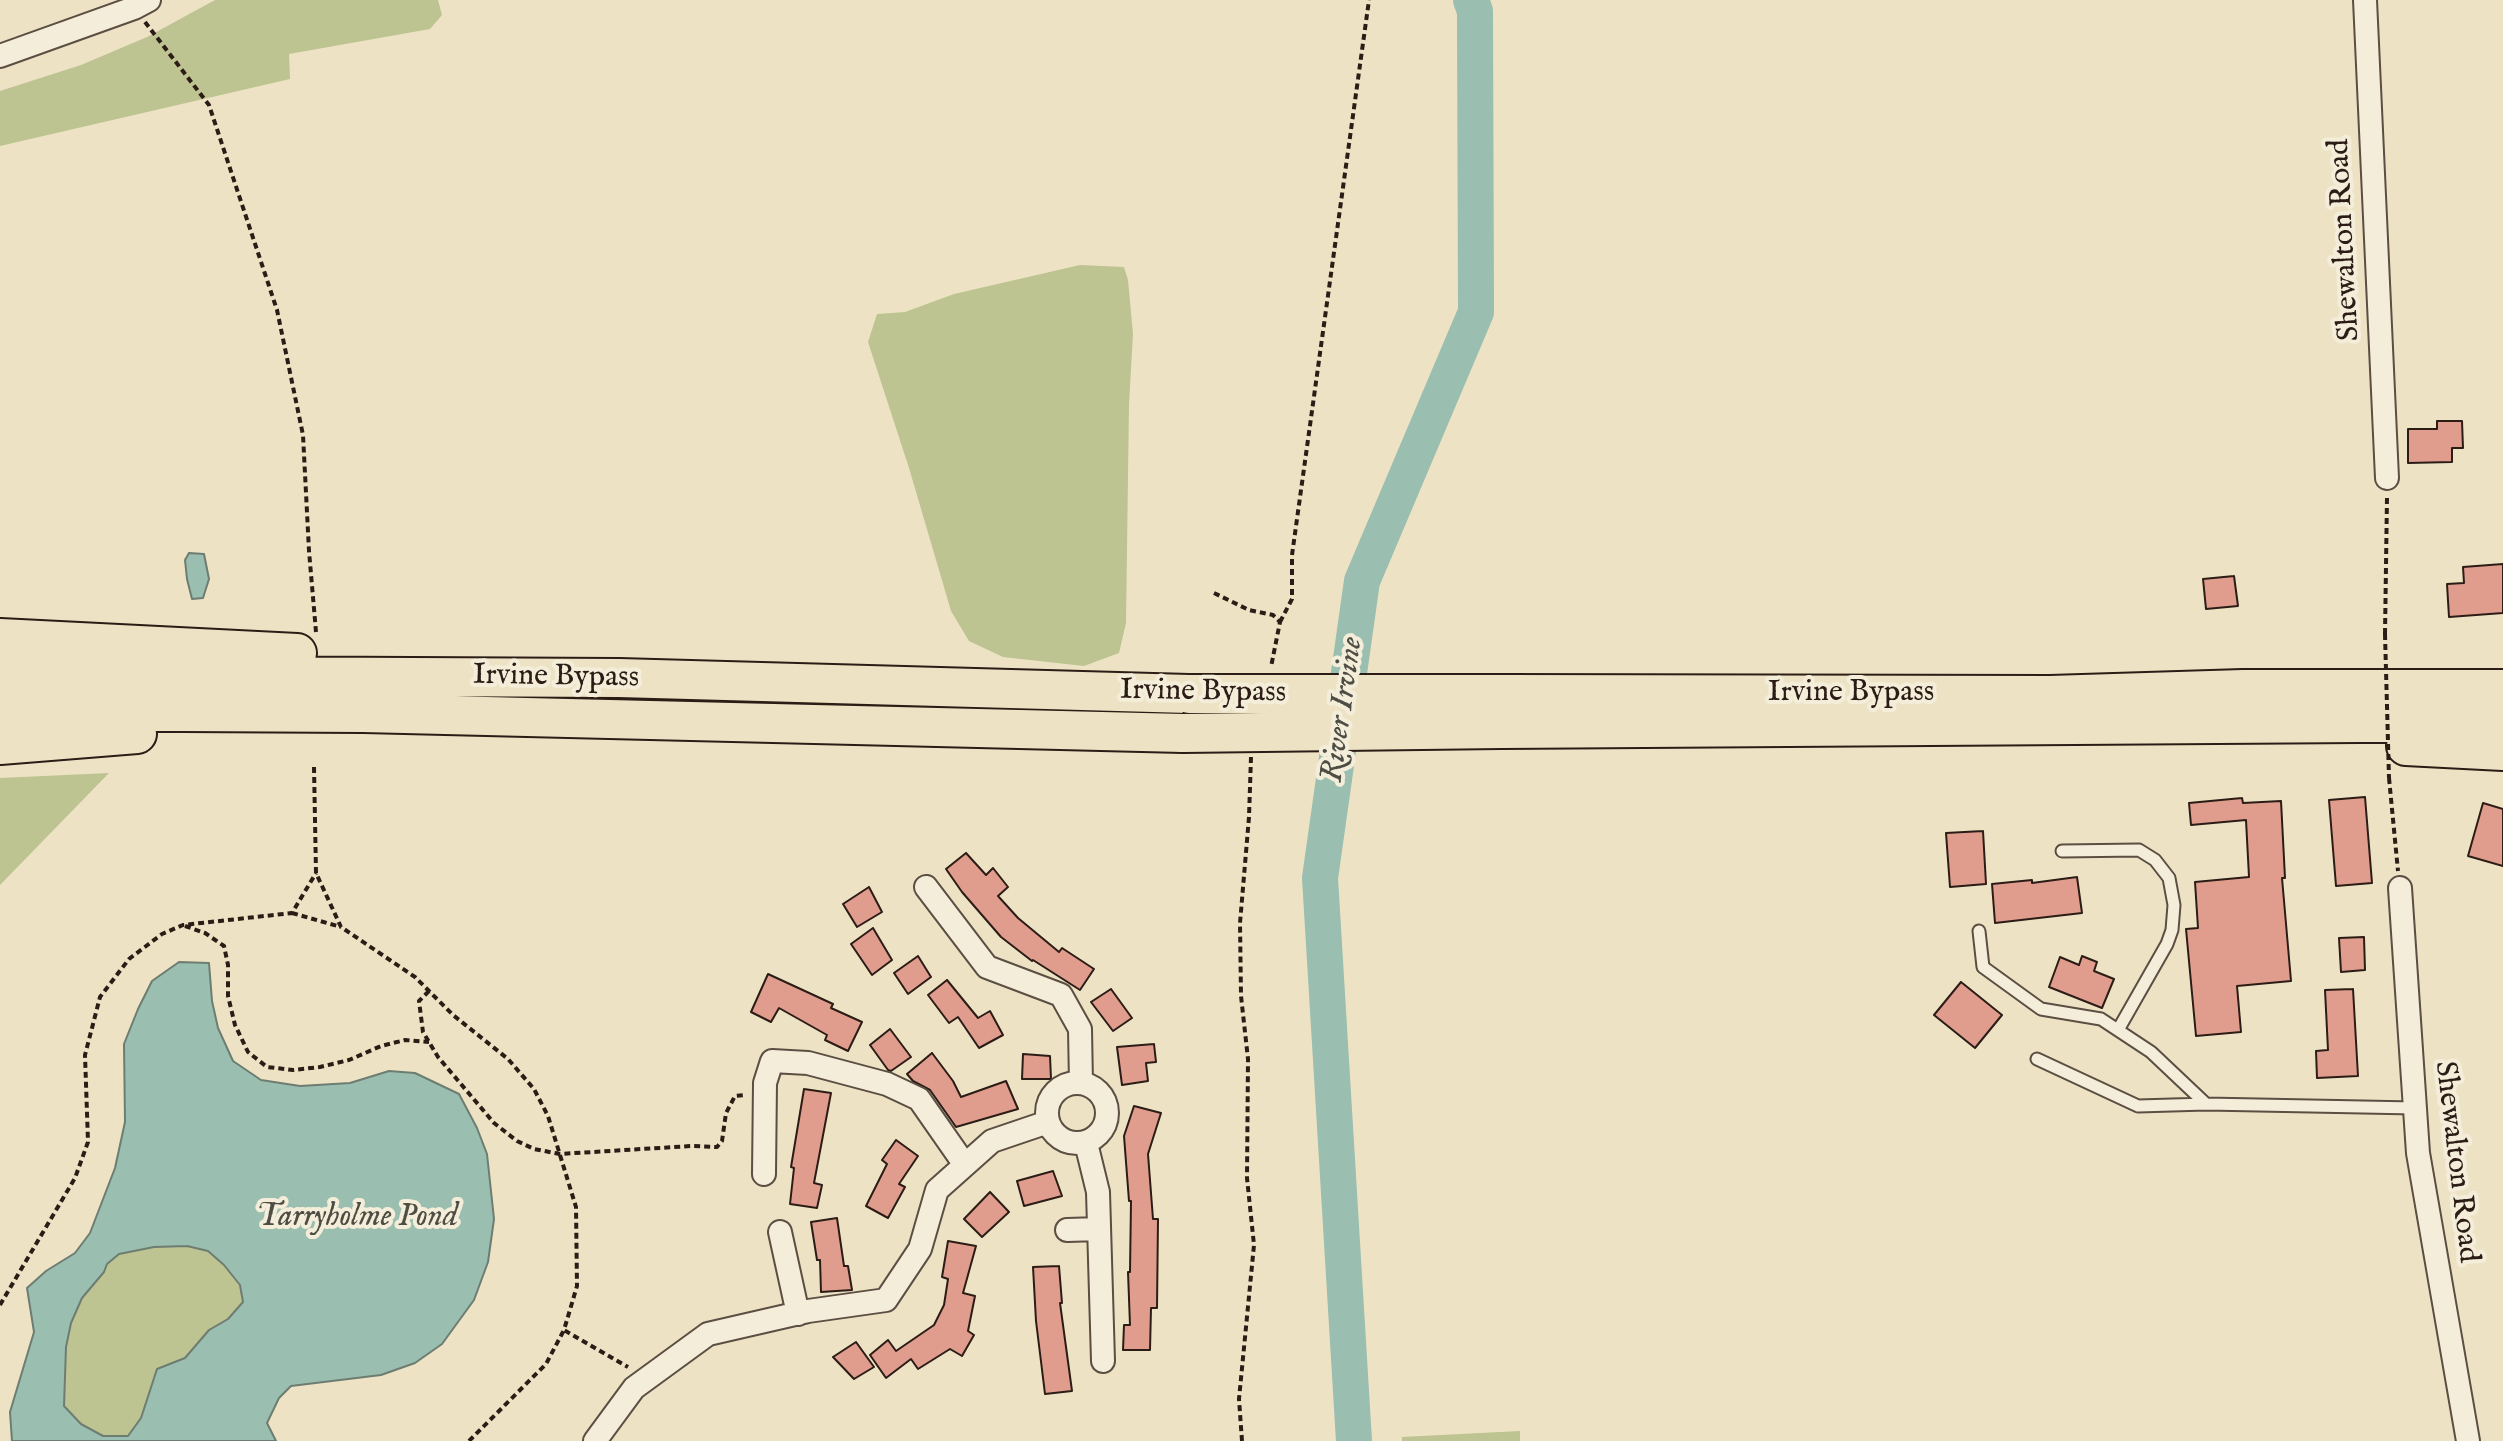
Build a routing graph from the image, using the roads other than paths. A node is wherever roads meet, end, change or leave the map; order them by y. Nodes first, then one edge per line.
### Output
1 (2365, 0) edge
2 (141, 4) edge
3 (0, 56) edge
4 (2387, 478) road end
5 (0, 638) edge
6 (2503, 672) edge
7 (0, 675) edge
8 (619, 678) junction
9 (2243, 689) junction
10 (2503, 689) edge
11 (0, 711) edge
12 (1503, 711) junction
13 (363, 713) junction
14 (2503, 722) edge
15 (2033, 724) junction
16 (0, 745) edge
17 (2503, 751) edge
18 (2062, 851) dead end
19 (926, 887) dead end
20 (2400, 888) road end
21 (1979, 931) dead end
22 (2118, 1030) junction
23 (2037, 1059) dead end
24 (1081, 1083) junction
25 (2206, 1104) junction
26 (2415, 1108) junction
27 (1048, 1122) junction
28 (1086, 1143) junction
29 (965, 1165) junction
30 (764, 1174) dead end
31 (1099, 1229) junction
32 (1067, 1230) dead end
33 (780, 1232) dead end
34 (798, 1314) junction
35 (1103, 1361) dead end
36 (595, 1441) edge
37 (2468, 1441) edge

1 - 4 street, Shewalton Road
2 - 3 street
5 - 8 highway
6 - 9 highway
7 - 8 highway, Irvine Bypass
8 - 12 highway, Irvine Bypass, bridge
9 - 10 highway, Irvine Bypass
9 - 12 highway, Irvine Bypass
11 - 13 highway, Irvine Bypass
12 - 13 highway, Irvine Bypass, bridge
12 - 15 highway, Irvine Bypass
13 - 16 highway
14 - 15 highway, Irvine Bypass
15 - 17 highway
18 - 22 lane
19 - 24 street
20 - 26 street, Shewalton Road
21 - 22 lane
22 - 25 lane
23 - 25 lane
24 - 27 street
24 - 28 street
25 - 26 lane
26 - 37 street, Shewalton Road
27 - 28 street
27 - 29 street
28 - 31 street
29 - 30 street
29 - 34 street
31 - 32 street
31 - 35 street
33 - 34 street
34 - 36 street

